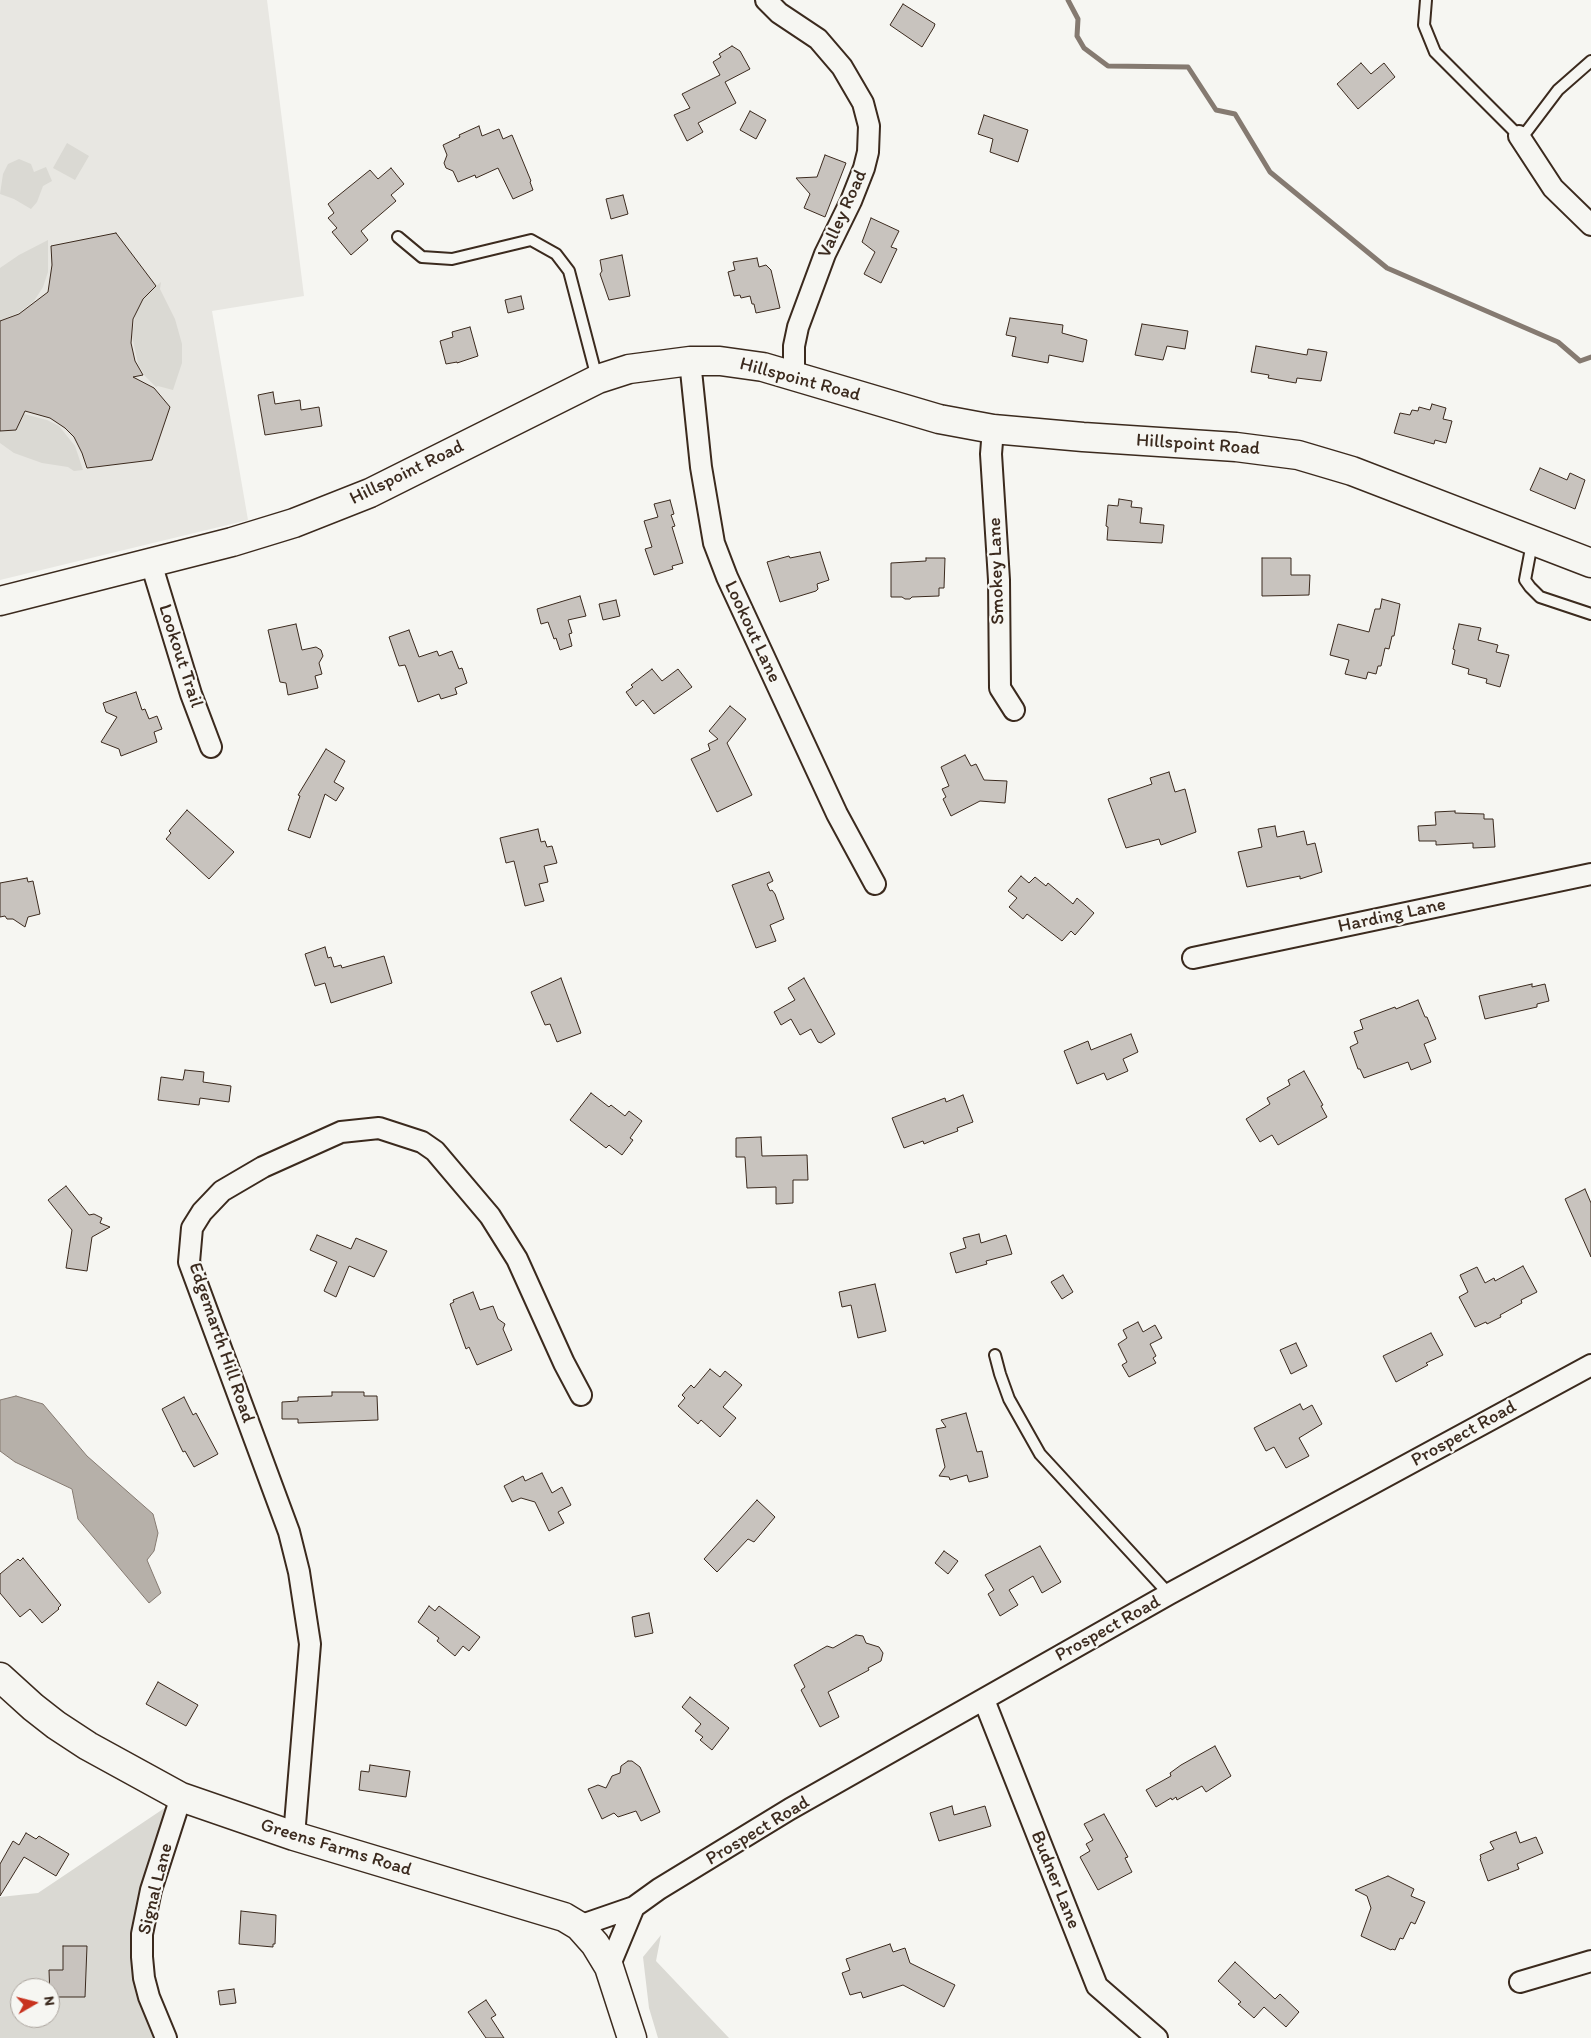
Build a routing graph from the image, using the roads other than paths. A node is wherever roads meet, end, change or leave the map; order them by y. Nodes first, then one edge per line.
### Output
1 (766, 0) edge
2 (1426, 0) edge
3 (1591, 60) edge
4 (1519, 136) junction
5 (1591, 225) edge
6 (398, 237) dead end
7 (690, 361) junction
8 (794, 375) junction
9 (598, 379) junction
10 (993, 429) junction
11 (1533, 540) junction
12 (151, 563) junction
13 (1591, 563) edge
14 (0, 601) edge
15 (1591, 614) edge
16 (1014, 710) dead end
17 (211, 747) dead end
18 (1591, 874) edge
19 (875, 884) dead end
20 (1192, 958) dead end
21 (995, 1354) dead end
22 (1591, 1365) edge
23 (581, 1396) dead end
24 (1169, 1594) junction
25 (0, 1677) edge
26 (984, 1700) junction
27 (181, 1797) junction
28 (294, 1836) junction
29 (634, 1907) junction
30 (578, 1926) junction
31 (1591, 1961) edge
32 (609, 1967) junction
33 (1520, 1982) dead end
34 (166, 2038) edge
35 (632, 2038) edge
36 (1157, 2038) edge

1 - 8 street, Valley Road
2 - 4 lane
3 - 4 lane
4 - 5 street
6 - 9 lane
7 - 8 street, Hillspoint Road
7 - 9 street, Hillspoint Road
7 - 19 street, Lookout Lane
8 - 10 street, Hillspoint Road
9 - 12 street, Hillspoint Road
10 - 11 street, Hillspoint Road
10 - 16 street, Smokey Lane
11 - 13 street, Hillspoint Road
11 - 15 lane
12 - 14 street, Hillspoint Road
12 - 17 street, Lookout Trail
18 - 20 street, Harding Lane
21 - 24 lane
22 - 24 street, Prospect Road
23 - 28 street, Edgemarth Hill Road
24 - 26 street, Prospect Road
25 - 27 street, Greens Farms Road
26 - 29 street, Prospect Road
26 - 36 street, Budner Lane
27 - 28 street, Greens Farms Road
27 - 34 street, Signal Lane
28 - 30 street, Greens Farms Road
29 - 30 street, Prospect Road
29 - 32 street
30 - 32 street, Greens Farms Road
31 - 33 street
32 - 35 street, Greens Farms Road

